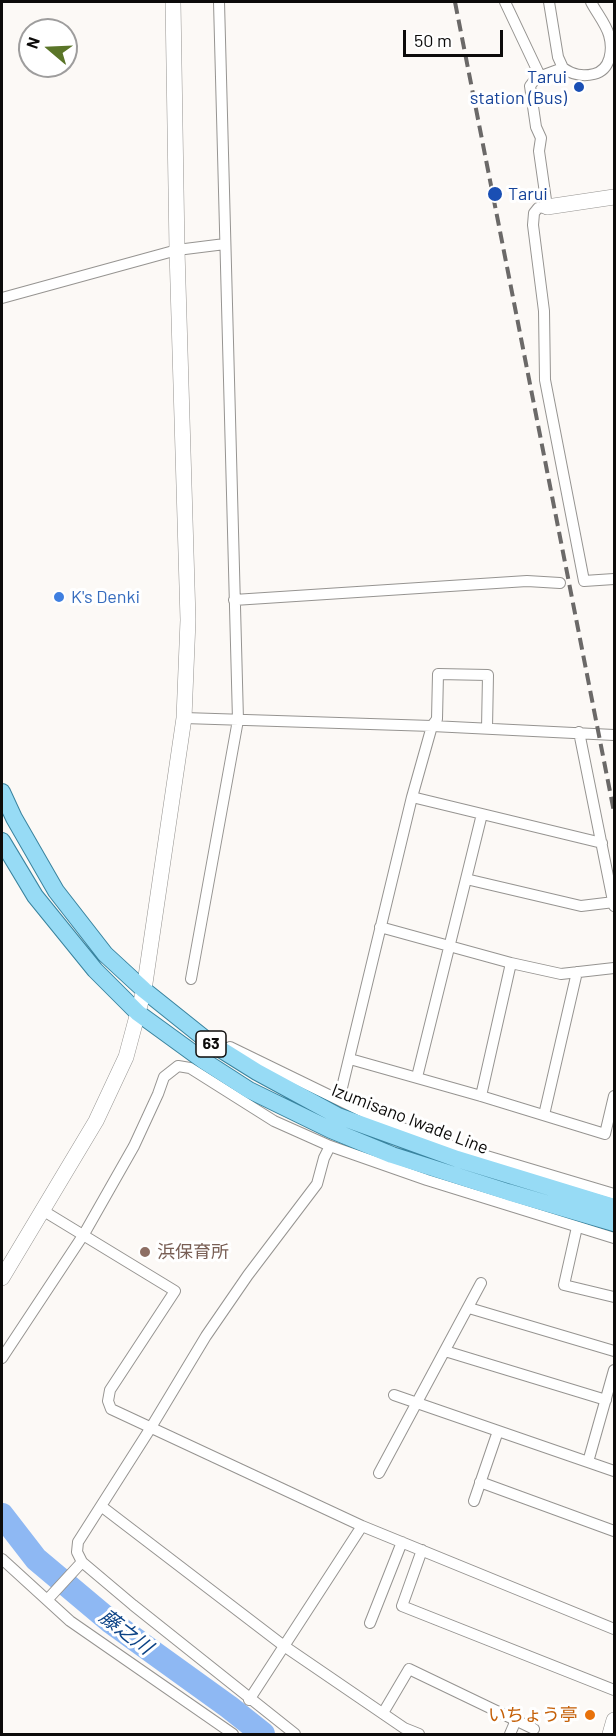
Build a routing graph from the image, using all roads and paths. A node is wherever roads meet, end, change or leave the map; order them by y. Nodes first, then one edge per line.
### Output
1 (174, 2) edge
2 (219, 2) edge
3 (505, 2) edge
4 (549, 2) edge
5 (591, 2) edge
6 (563, 68) junction
7 (540, 76) junction
8 (615, 197) edge
9 (547, 207) junction
10 (225, 244) junction
11 (177, 250) junction
12 (2, 298) edge
13 (615, 579) edge
14 (560, 583) dead end
15 (234, 600) junction
16 (184, 718) junction
17 (238, 720) junction
18 (432, 726) junction
19 (486, 728) junction
20 (579, 732) junction
21 (615, 735) edge
22 (2, 792) edge
23 (412, 797) junction
24 (482, 814) junction
25 (2, 841) edge
26 (602, 843) junction
27 (466, 879) junction
28 (614, 902) edge
29 (615, 907) edge
30 (380, 927) junction
31 (449, 945) junction
32 (511, 963) junction
33 (615, 968) edge
34 (577, 972) junction
35 (191, 979) dead end
36 (144, 990) junction
37 (138, 1013) junction
38 (194, 1031) junction
39 (350, 1059) junction
40 (417, 1077) junction
41 (481, 1096) junction
42 (615, 1096) edge
43 (339, 1100) junction
44 (544, 1115) junction
45 (330, 1146) junction
46 (511, 1184) junction
47 (615, 1194) edge
48 (615, 1207) edge
49 (42, 1210) junction
50 (615, 1223) edge
51 (577, 1227) junction
52 (84, 1234) junction
53 (615, 1238) edge
54 (2, 1278) edge
55 (481, 1283) dead end
56 (615, 1297) edge
57 (469, 1308) junction
58 (445, 1351) junction
59 (615, 1351) edge
60 (2, 1358) edge
61 (615, 1370) edge
62 (394, 1395) dead end
63 (606, 1400) junction
64 (417, 1403) junction
65 (150, 1429) junction
66 (498, 1431) junction
67 (588, 1462) junction
68 (615, 1471) edge
69 (380, 1473) dead end
70 (480, 1482) junction
71 (474, 1501) dead end
72 (101, 1506) junction
73 (362, 1526) junction
74 (614, 1537) edge
75 (402, 1542) junction
76 (422, 1550) junction
77 (2, 1559) edge
78 (80, 1564) junction
79 (48, 1598) junction
80 (370, 1623) dead end
81 (615, 1629) edge
82 (284, 1646) junction
83 (615, 1690) edge
84 (249, 1700) junction
85 (383, 1713) junction
86 (516, 1720) junction
87 (615, 1720) edge
88 (534, 1729) dead end
89 (401, 1731) edge
90 (233, 1734) edge
91 (295, 1734) edge
92 (419, 1734) edge
93 (510, 1734) edge
94 (610, 1734) edge

1 - 11 street
2 - 10 street
3 - 7 street
4 - 6 street
5 - 6 street
6 - 7 street
7 - 9 street
8 - 9 street
9 - 13 street
10 - 11 street
10 - 15 street
11 - 12 street
11 - 16 street
14 - 15 street
15 - 17 street
16 - 17 street
16 - 36 street
17 - 18 street
17 - 35 street
18 - 19 street
18 - 19 street
18 - 23 street
19 - 20 street
20 - 21 street
20 - 26 street
22 - 36 main road, Izumisano Iwade Line / 63
23 - 24 street
23 - 30 street
24 - 26 street
24 - 27 street
25 - 37 main road, Izumisano Iwade Line / 63
26 - 28 street
27 - 28 street
27 - 31 street
28 - 29 street
30 - 31 street
30 - 39 street
31 - 32 street
31 - 40 street
32 - 34 street
32 - 41 street
33 - 34 street
34 - 44 street
36 - 37 street
36 - 38 main road, Izumisano Iwade Line / 63
37 - 46 main road, Izumisano Iwade Line / 63
37 - 49 street
38 - 43 street
38 - 46 main road, Izumisano Iwade Line / 63
39 - 40 street
39 - 43 street
40 - 41 street
41 - 44 street
42 - 44 street
43 - 47 street
45 - 51 street
45 - 52 street
45 - 65 street
46 - 48 main road, Izumisano Iwade Line / 63
46 - 50 main road, Izumisano Iwade Line / 63
49 - 52 street
49 - 54 street
51 - 53 street
51 - 56 street
52 - 60 street
52 - 65 street
55 - 57 street
57 - 58 street
57 - 59 street
58 - 63 street
58 - 64 street
61 - 63 street
62 - 64 street
63 - 67 street
64 - 66 street
64 - 69 street
65 - 72 street
65 - 73 street
66 - 67 street
66 - 70 street
67 - 68 street
70 - 71 street
70 - 74 street
72 - 78 street
72 - 82 street
73 - 75 street
73 - 82 street
75 - 76 street
75 - 80 street
76 - 81 street
76 - 83 street
77 - 79 street
78 - 79 street
78 - 84 street
79 - 90 street
82 - 84 street
82 - 85 street
84 - 91 street
85 - 86 street
85 - 89 street
86 - 88 street
86 - 93 street
87 - 94 street
89 - 92 street

